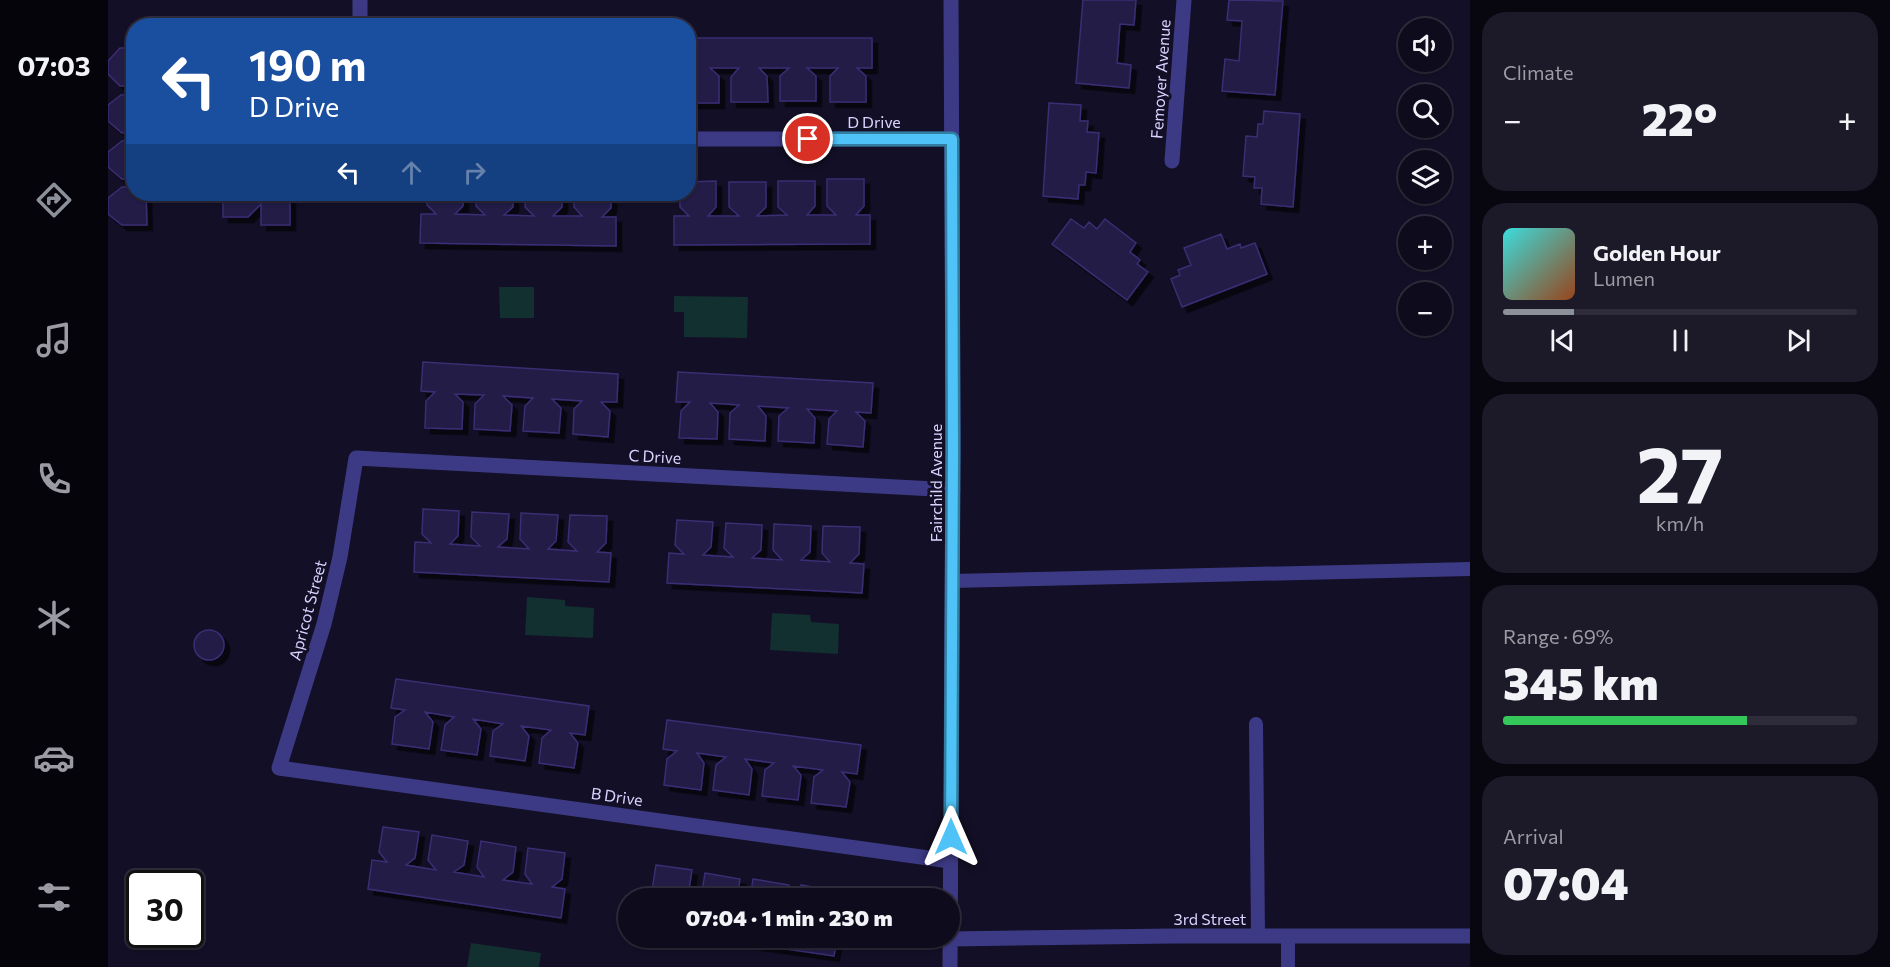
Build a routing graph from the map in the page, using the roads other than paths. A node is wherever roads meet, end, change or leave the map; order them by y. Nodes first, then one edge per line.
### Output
1 (360, 0) edge
2 (951, 0) edge
3 (1184, 0) edge
4 (360, 18) edge
5 (696, 139) edge
6 (952, 139) junction
7 (1172, 161) dead end
8 (356, 458) joint
9 (953, 490) junction
10 (1470, 569) edge
11 (952, 581) junction
12 (1256, 724) dead end
13 (279, 768) joint
14 (951, 861) junction
15 (951, 888) edge
16 (1258, 936) junction
17 (1288, 936) junction
18 (1470, 936) edge
19 (960, 939) edge
20 (950, 948) edge
21 (950, 967) edge
22 (1288, 967) edge

1 - 4 street
2 - 6 street, Fairchild Avenue
3 - 7 street, Femoyer Avenue
5 - 6 street, D Drive
6 - 9 street, Fairchild Avenue
8 - 9 street, C Drive
8 - 13 street, Apricot Street
9 - 11 street, Fairchild Avenue
10 - 11 lane
11 - 14 street, Fairchild Avenue
12 - 16 lane
13 - 14 street, B Drive
14 - 15 street, Fairchild Avenue
16 - 17 street, 3rd Street
16 - 19 street, 3rd Street
17 - 18 street, 3rd Street
17 - 22 lane
20 - 21 street, Fairchild Avenue

